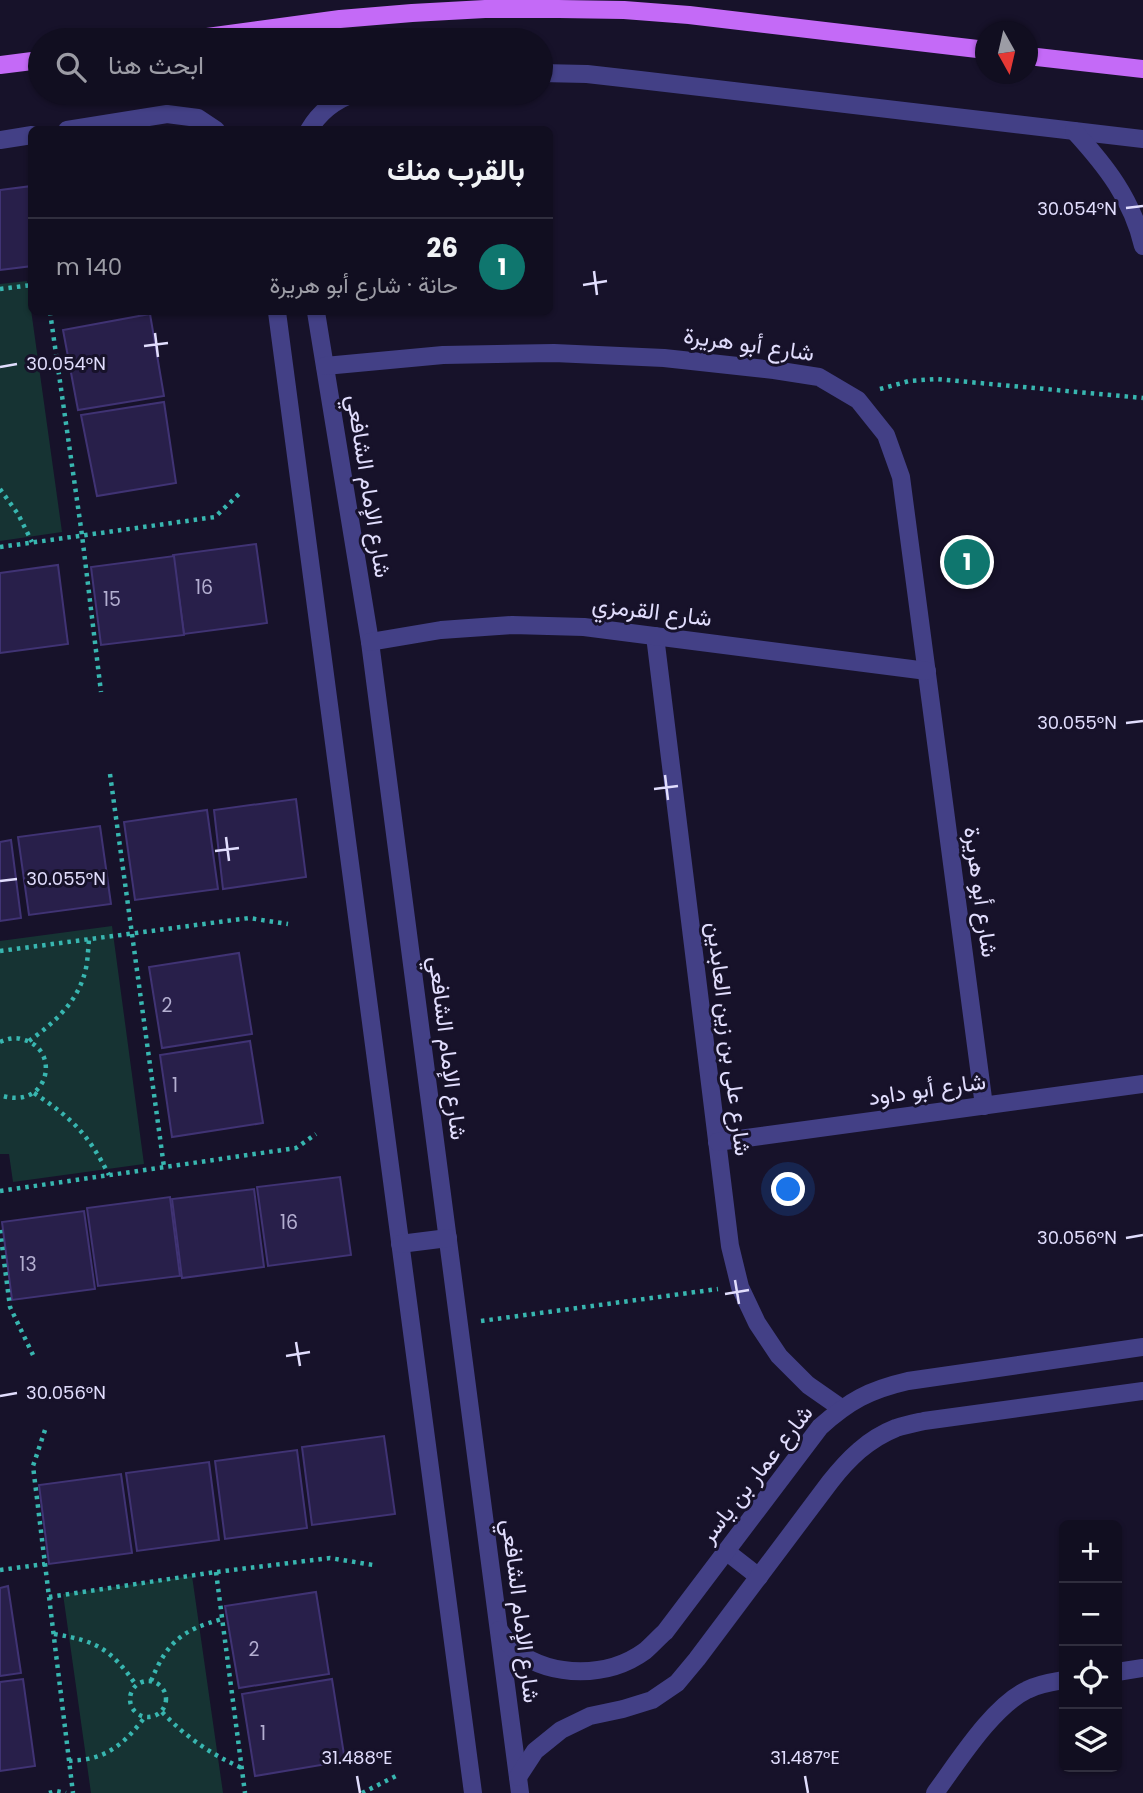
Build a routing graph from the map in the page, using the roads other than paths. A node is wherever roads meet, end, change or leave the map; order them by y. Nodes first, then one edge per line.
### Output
1 (274, 28) edge
2 (975, 49) edge
3 (1038, 56) edge
4 (1143, 56) edge
5 (28, 62) edge
6 (0, 65) edge
7 (1118, 66) junction
8 (1143, 69) edge
9 (553, 73) edge
10 (331, 105) edge
11 (92, 126) edge
12 (210, 126) edge
13 (312, 126) edge
14 (1074, 131) junction
15 (28, 136) edge
16 (1143, 139) edge
17 (0, 140) edge
18 (1143, 246) edge
19 (277, 315) edge
20 (316, 315) edge
21 (325, 366) junction
22 (655, 636) junction
23 (370, 642) junction
24 (927, 671) junction
25 (1143, 1084) edge
26 (984, 1106) junction
27 (717, 1142) junction
28 (448, 1238) junction
29 (400, 1244) junction
30 (1143, 1347) edge
31 (1143, 1391) edge
32 (841, 1408) junction
33 (727, 1552) junction
34 (759, 1577) junction
35 (499, 1629) junction
36 (1143, 1668) edge
37 (1122, 1671) edge
38 (1059, 1681) edge
39 (519, 1785) edge
40 (472, 1793) edge
41 (935, 1793) edge

1 - 2 main road
3 - 7 main road
4 - 7 main road
5 - 6 main road
7 - 8 main road
9 - 14 street
10 - 13 street
11 - 12 street
14 - 16 street
14 - 18 street
15 - 17 street
19 - 29 street
20 - 21 street, شارع الإمام الشافعي
21 - 23 street, شارع الإمام الشافعي
21 - 24 street, شارع أبو هريرة
22 - 23 street, شارع القرمزي
22 - 24 street, شارع القرمزي
22 - 27 street, شارع على بن زين العابدين
23 - 28 street, شارع الإمام الشافعي
24 - 26 street, شارع أبو هريرة
25 - 26 street, شارع أبو داود
26 - 27 street, شارع أبو داود
27 - 32 street, شارع على بن زين العابدين
28 - 29 street
28 - 35 street, شارع الإمام الشافعي
29 - 40 street
30 - 32 street, شارع عمار بن ياسر
31 - 34 street
32 - 33 street, شارع عمار بن ياسر
33 - 34 street
33 - 35 street, شارع عمار بن ياسر
34 - 39 street
35 - 39 street, شارع الإمام الشافعي
36 - 37 street
38 - 41 street

